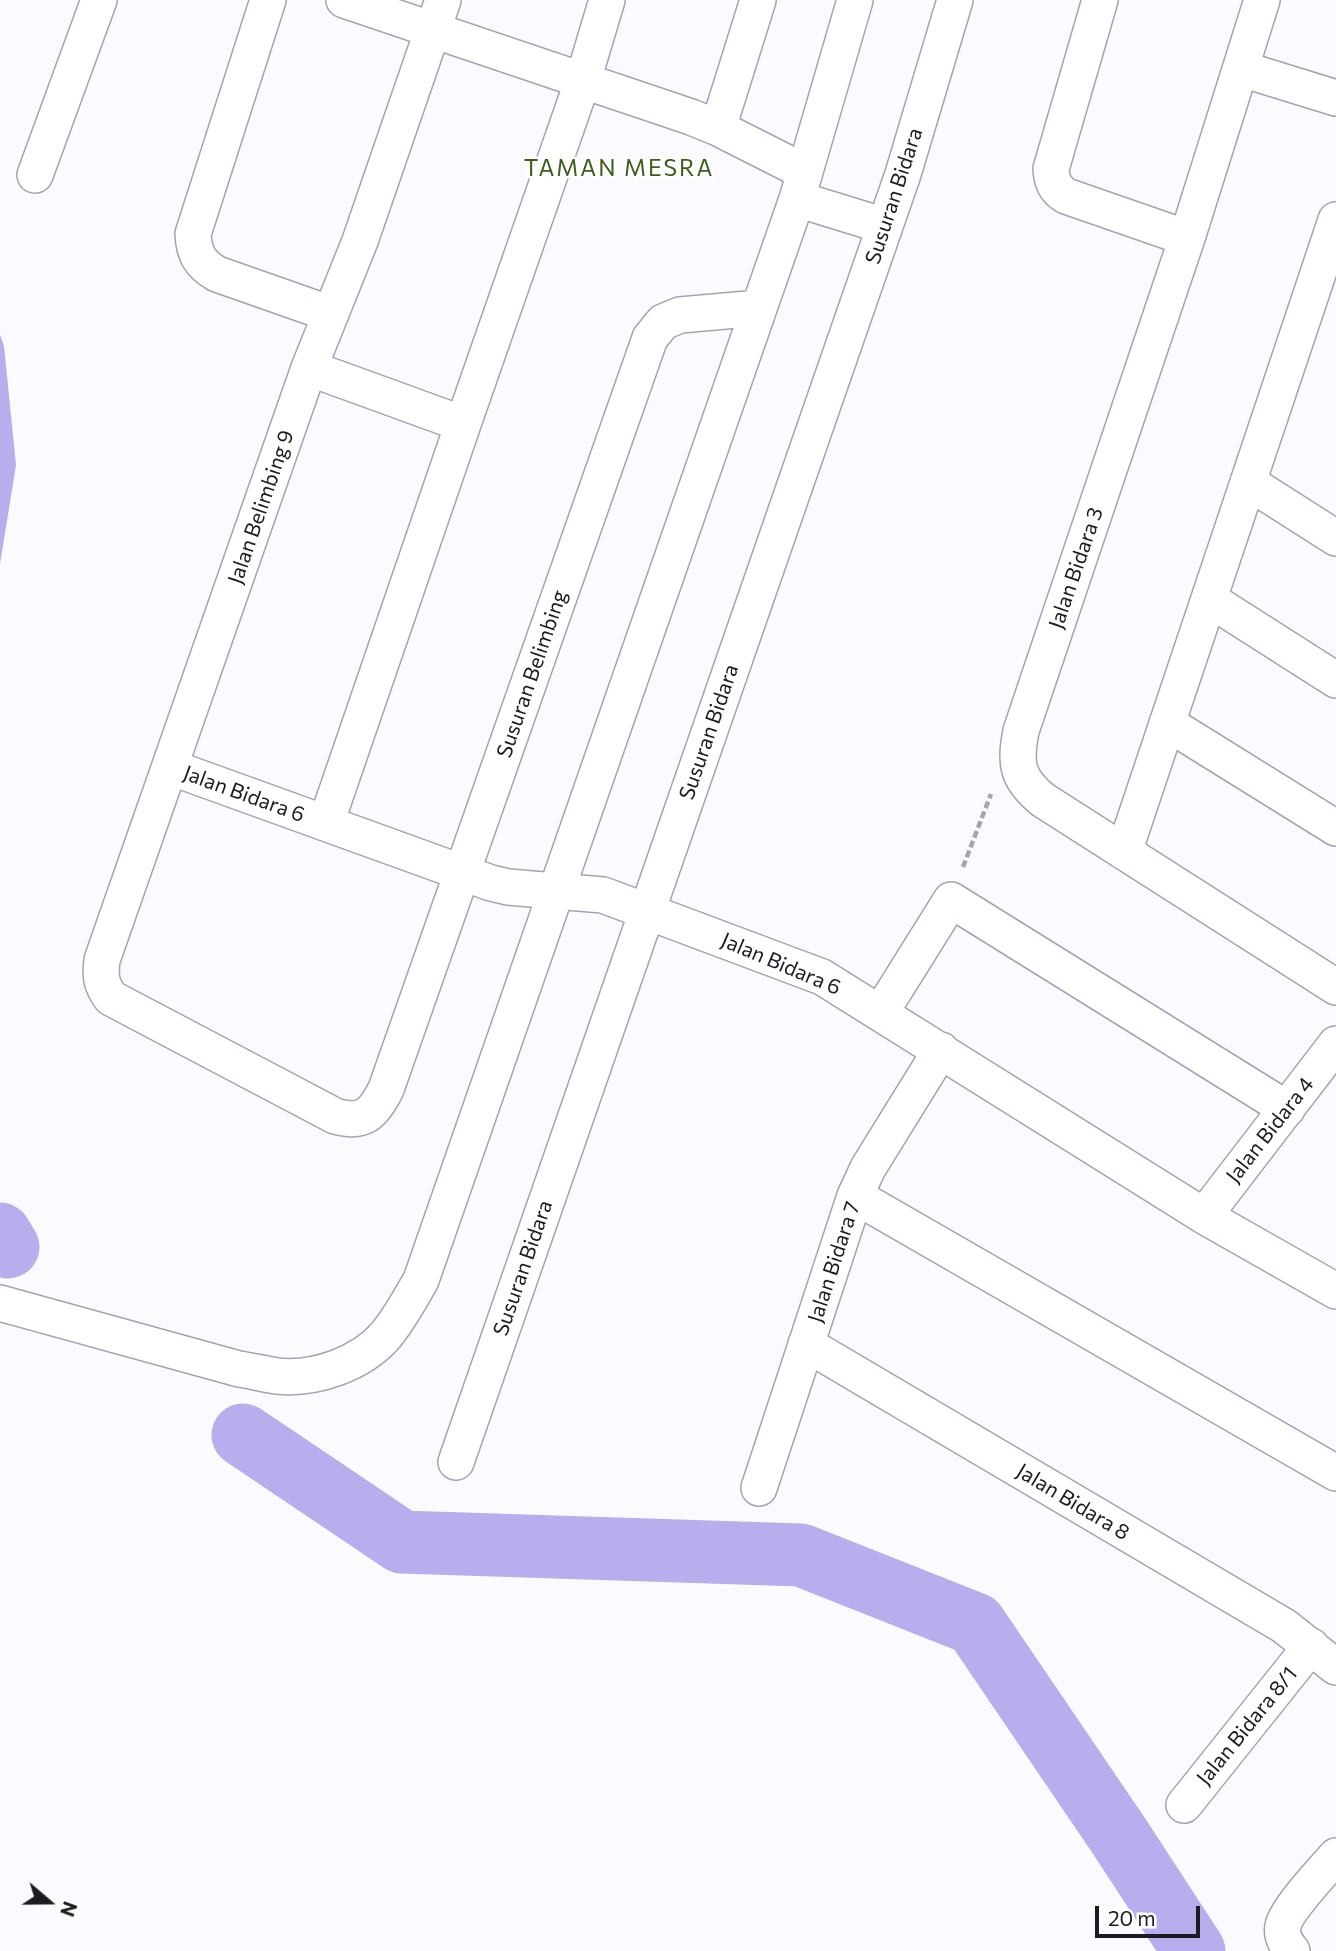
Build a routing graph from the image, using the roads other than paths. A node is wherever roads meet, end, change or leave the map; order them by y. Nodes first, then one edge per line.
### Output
1 (99, 0) edge
2 (268, 0) edge
3 (344, 0) edge
4 (607, 0) edge
5 (758, 0) edge
6 (855, 0) edge
7 (955, 0) edge
8 (1100, 0) edge
9 (1262, 0) edge
10 (439, 15) edge
11 (1242, 69) junction
12 (583, 80) junction
13 (1336, 98) edge
14 (718, 128) junction
15 (35, 175) dead end
16 (801, 186) junction
17 (885, 226) junction
18 (1334, 231) edge
19 (1187, 238) junction
20 (759, 307) junction
21 (331, 314) junction
22 (309, 368) junction
23 (463, 424) junction
24 (1248, 482) junction
25 (1336, 538) edge
26 (1209, 599) junction
27 (1336, 680) edge
28 (1167, 723) junction
29 (170, 767) junction
30 (326, 823) junction
31 (1336, 828) edge
32 (1124, 852) junction
33 (462, 873) junction
34 (557, 891) junction
35 (646, 911) junction
36 (1336, 987) edge
37 (881, 1012) junction
38 (1336, 1044) edge
39 (941, 1050) junction
40 (1287, 1109) junction
41 (366, 1116) joint
42 (855, 1196) junction
43 (1204, 1216) junction
44 (1336, 1291) edge
45 (0, 1303) edge
46 (806, 1344) junction
47 (456, 1462) dead end
48 (1336, 1473) edge
49 (759, 1488) dead end
50 (1324, 1656) edge
51 (1184, 1805) dead end
52 (1336, 1856) edge
53 (1292, 1951) edge

1 - 15 street
2 - 21 street
3 - 10 street
4 - 12 street
5 - 14 street
6 - 16 street
7 - 17 street, Susuran Bidara
8 - 19 street
9 - 11 street, Jalan Bidara 3
10 - 12 street
10 - 21 street, Jalan Belimbing 9
11 - 13 street
11 - 19 street, Jalan Bidara 3
12 - 14 street
12 - 23 street
14 - 16 street
16 - 17 street
16 - 20 street
17 - 35 street, Susuran Bidara
18 - 24 street
19 - 32 street, Jalan Bidara 3
20 - 33 street, Susuran Belimbing
20 - 34 street
21 - 22 street, Jalan Belimbing 9
22 - 23 street
22 - 29 street, Jalan Belimbing 9
23 - 30 street
24 - 25 street
24 - 26 street
26 - 27 street
26 - 28 street
28 - 31 street
28 - 32 street
29 - 30 street, Jalan Bidara 6
29 - 41 street, Jalan Belimbing 9
30 - 33 street, Jalan Bidara 6
32 - 36 street
33 - 34 street, Jalan Bidara 6
33 - 41 street, Susuran Belimbing
34 - 35 street, Jalan Bidara 6
34 - 45 street
35 - 37 street, Jalan Bidara 6
35 - 47 street, Susuran Bidara
37 - 39 street, Jalan Bidara 6
37 - 40 street
38 - 40 street, Jalan Bidara 4
39 - 42 street, Jalan Bidara 7
39 - 43 street, Jalan Bidara 6
40 - 43 street, Jalan Bidara 4
42 - 46 street, Jalan Bidara 7
42 - 48 street
43 - 44 street, Jalan Bidara 6
46 - 49 street, Jalan Bidara 7
46 - 50 street, Jalan Bidara 8
50 - 51 street, Jalan Bidara 8/1
52 - 53 street

